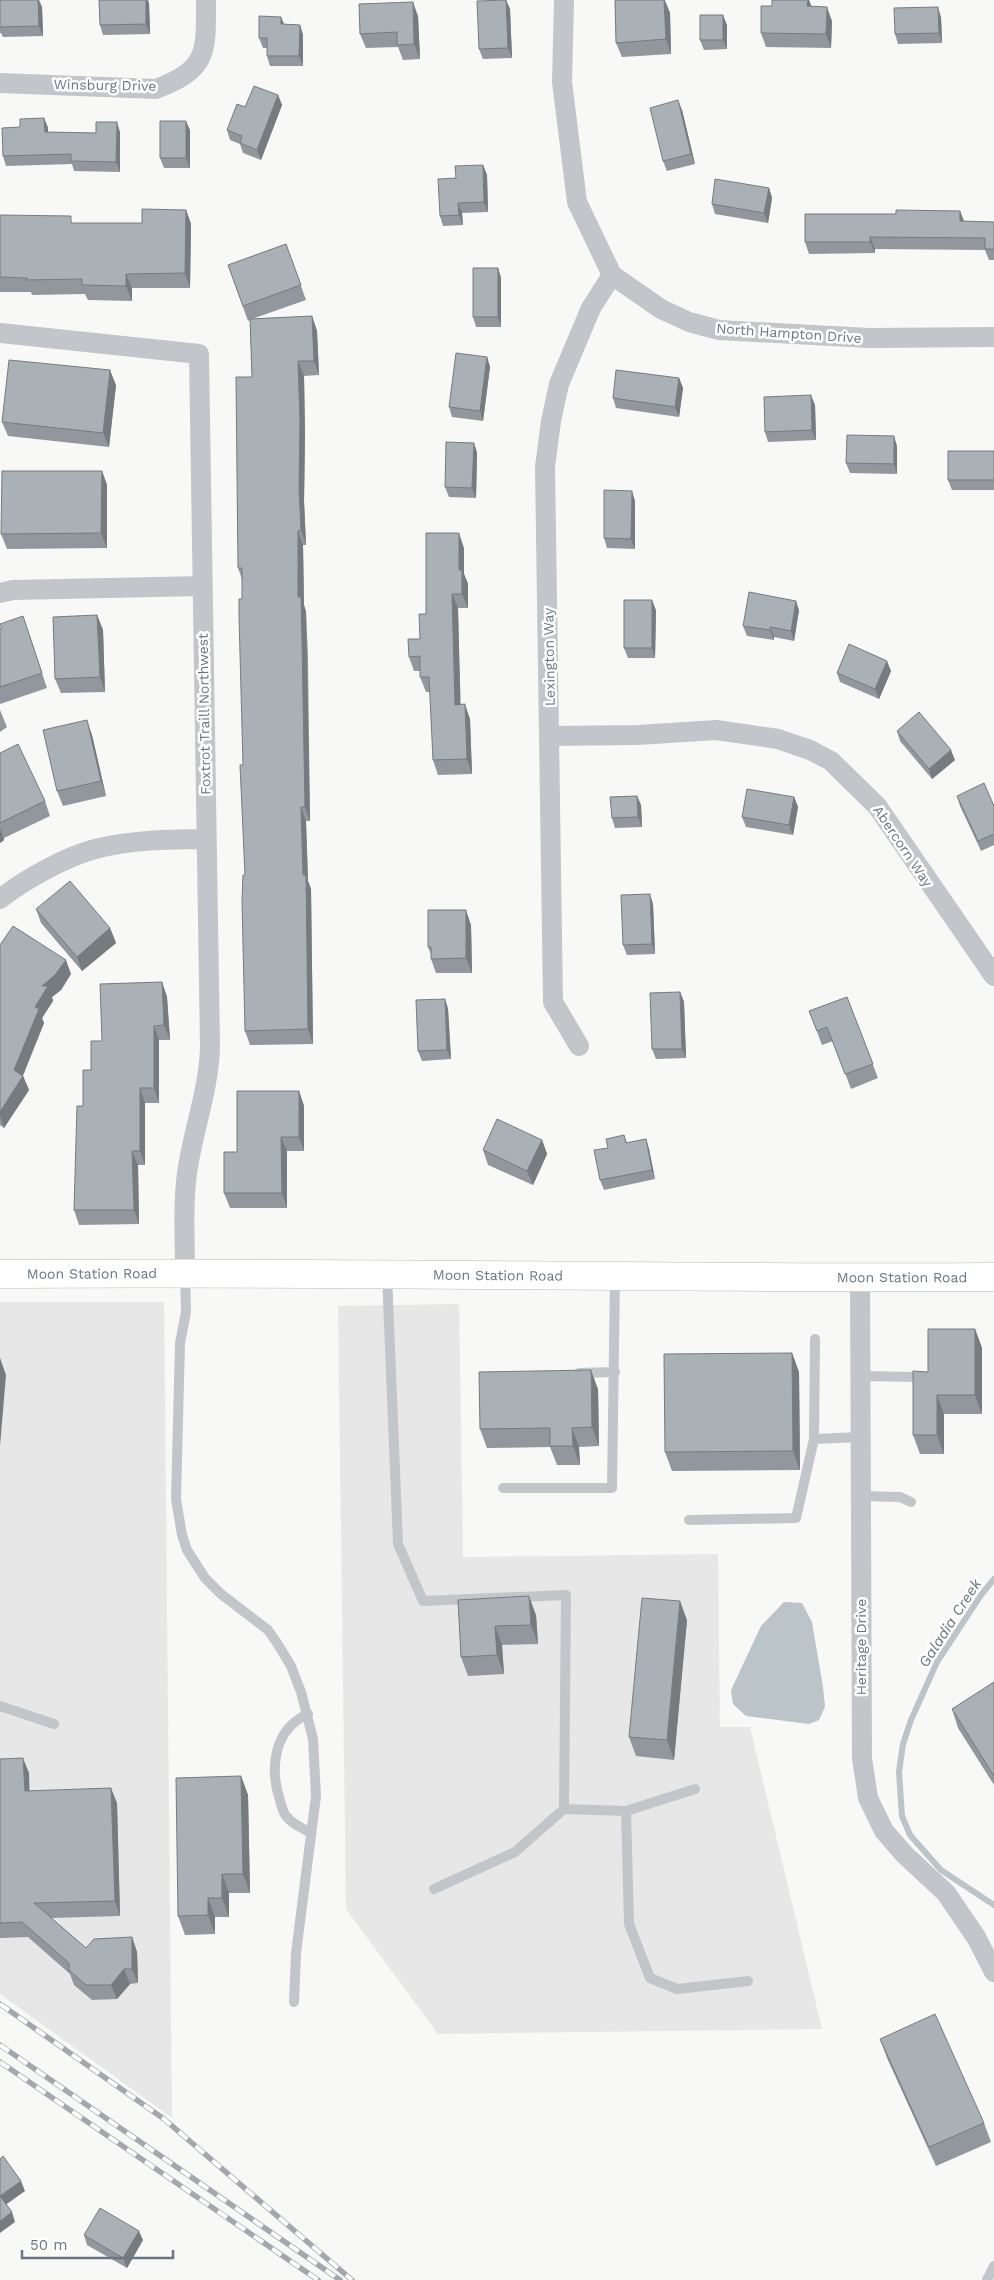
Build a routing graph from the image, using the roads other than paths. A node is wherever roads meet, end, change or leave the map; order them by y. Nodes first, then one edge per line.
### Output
1 (206, 0) edge
2 (564, 0) edge
3 (0, 83) edge
4 (612, 275) junction
5 (0, 333) edge
6 (994, 337) edge
7 (202, 586) junction
8 (0, 593) edge
9 (550, 736) junction
10 (205, 839) junction
11 (0, 899) edge
12 (994, 976) edge
13 (579, 1046) dead end
14 (185, 1272) junction
15 (0, 1274) edge
16 (387, 1274) junction
17 (615, 1276) junction
18 (994, 1277) edge
19 (860, 1278) junction
20 (815, 1339) dead end
21 (615, 1372) junction
22 (568, 1373) edge
23 (860, 1376) junction
24 (920, 1377) edge
25 (860, 1437) junction
26 (814, 1439) junction
27 (504, 1488) dead end
28 (861, 1496) junction
29 (911, 1502) dead end
30 (689, 1520) dead end
31 (0, 1706) edge
32 (308, 1714) junction
33 (54, 1724) dead end
34 (695, 1789) dead end
35 (564, 1809) junction
36 (626, 1812) junction
37 (311, 1833) junction
38 (434, 1890) dead end
39 (994, 1972) edge
40 (748, 1981) dead end
41 (294, 2002) dead end
42 (994, 2266) edge
43 (989, 2280) edge

1 - 3 street, Winsburg Drive
2 - 4 street, North Hampton Drive
4 - 6 street, North Hampton Drive
4 - 9 street, Lexington Way
5 - 7 street, Foxtrot Traill Northwest
7 - 8 street
7 - 10 street, Foxtrot Traill Northwest
9 - 12 street, Abercorn Way
9 - 13 street, Lexington Way
10 - 11 street
10 - 14 street, Foxtrot Traill Northwest
14 - 15 street, Moon Station Road
14 - 16 street, Moon Station Road
14 - 32 lane
16 - 17 street, Moon Station Road
16 - 35 lane
17 - 19 street, Moon Station Road
17 - 21 lane
18 - 19 street, Moon Station Road
19 - 23 street, Heritage Drive
20 - 26 lane
21 - 22 lane
21 - 27 lane
23 - 24 lane
23 - 25 street, Heritage Drive
25 - 26 lane
25 - 28 street, Heritage Drive
26 - 30 lane
28 - 29 lane
28 - 39 street, Heritage Drive
31 - 33 lane
32 - 37 lane
32 - 37 lane
34 - 36 lane
35 - 36 lane
35 - 38 lane
36 - 40 lane
37 - 41 lane
42 - 43 lane

